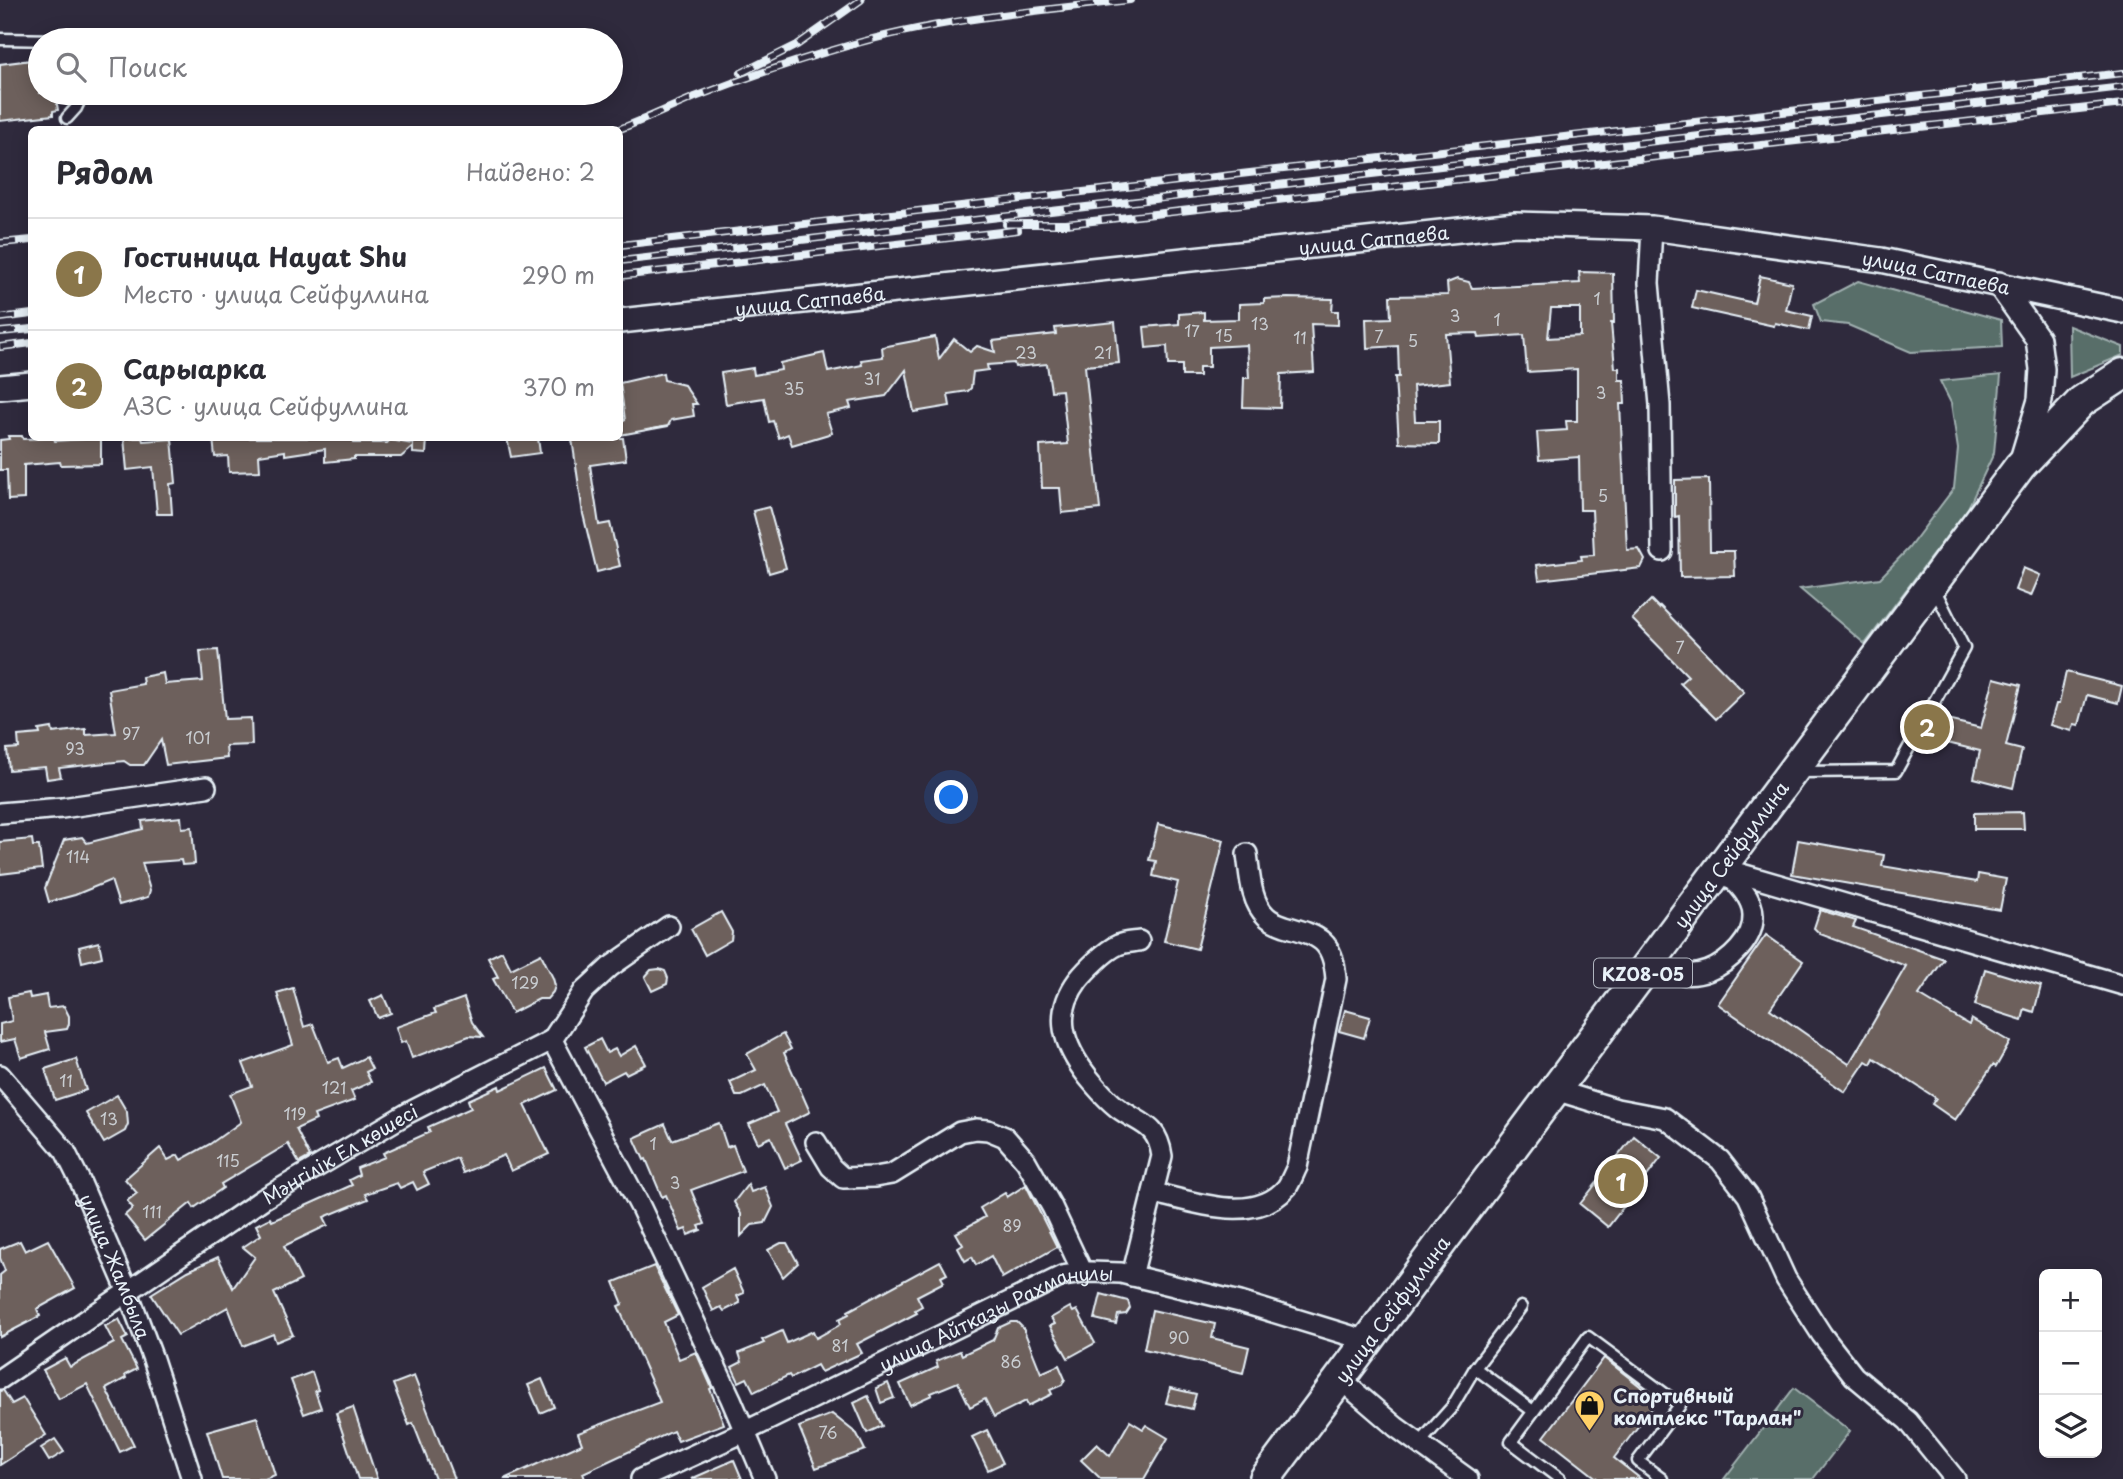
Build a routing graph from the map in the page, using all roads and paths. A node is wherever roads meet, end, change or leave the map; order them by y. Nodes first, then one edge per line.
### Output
1 (0, 39) edge
2 (28, 39) edge
3 (77, 105) edge
4 (67, 118) dead end
5 (1652, 229) junction
6 (2000, 284) junction
7 (2123, 311) edge
8 (623, 321) edge
9 (2123, 374) edge
10 (28, 384) edge
11 (0, 387) edge
12 (2020, 466) junction
13 (1662, 551) dead end
14 (1932, 584) junction
15 (1793, 772) junction
16 (206, 787) dead end
17 (0, 813) edge
18 (1247, 854) dead end
19 (1721, 868) junction
20 (668, 926) dead end
21 (1139, 941) dead end
22 (1653, 959) junction
23 (2123, 985) edge
24 (552, 1040) junction
25 (0, 1075) edge
26 (1555, 1090) junction
27 (816, 1142) dead end
28 (1153, 1193) junction
29 (1083, 1273) junction
30 (1132, 1276) junction
31 (128, 1292) junction
32 (1521, 1307) dead end
33 (1368, 1341) junction
34 (1475, 1368) junction
35 (1340, 1379) junction
36 (0, 1380) edge
37 (1533, 1411) junction
38 (744, 1432) junction
39 (1419, 1444) junction
40 (192, 1479) edge
41 (641, 1479) edge
42 (765, 1479) edge
43 (1265, 1479) edge
44 (1468, 1479) edge
45 (1560, 1479) edge
46 (1662, 1479) edge
47 (1955, 1479) edge

1 - 2 lane
3 - 4 lane
5 - 6 street, улица Сатпаева
5 - 8 street, улица Сатпаева
5 - 13 street
6 - 7 street, улица Сатпаева
6 - 12 street
9 - 12 main road, KZ08-05
10 - 11 street
12 - 14 main road, улица Сейфуллина / KZ08-05
14 - 15 main road, улица Сейфуллина / KZ08-05
14 - 15 lane
15 - 19 main road, улица Сейфуллина / KZ08-05
16 - 17 street
18 - 28 street
19 - 22 main road, улица Сейфуллина / KZ08-05
19 - 22 street
19 - 23 street
20 - 24 street
21 - 28 street
22 - 26 main road, улица Сейфуллина / KZ08-05
24 - 31 street, Мәңгілік Ел көшесі
24 - 38 street
25 - 31 street, улица Жамбыла
26 - 33 main road, улица Сейфуллина / KZ08-05
26 - 47 street
27 - 29 street
28 - 30 street
29 - 30 street, улица Айтказы Рахманулы
29 - 38 street, улица Айтказы Рахманулы
30 - 33 street, улица Айтказы Рахманулы
31 - 36 street, Мәңгілік Ел көшесі
31 - 40 street, улица Жамбыла
32 - 34 lane
33 - 35 main road, улица Сейфуллина / KZ08-05
34 - 37 lane
34 - 39 lane
35 - 39 street
35 - 43 main road, улица Сейфуллина / KZ08-05
37 - 45 lane
37 - 46 lane
38 - 41 street, улица Айтказы Рахманулы
38 - 42 street
39 - 44 street

